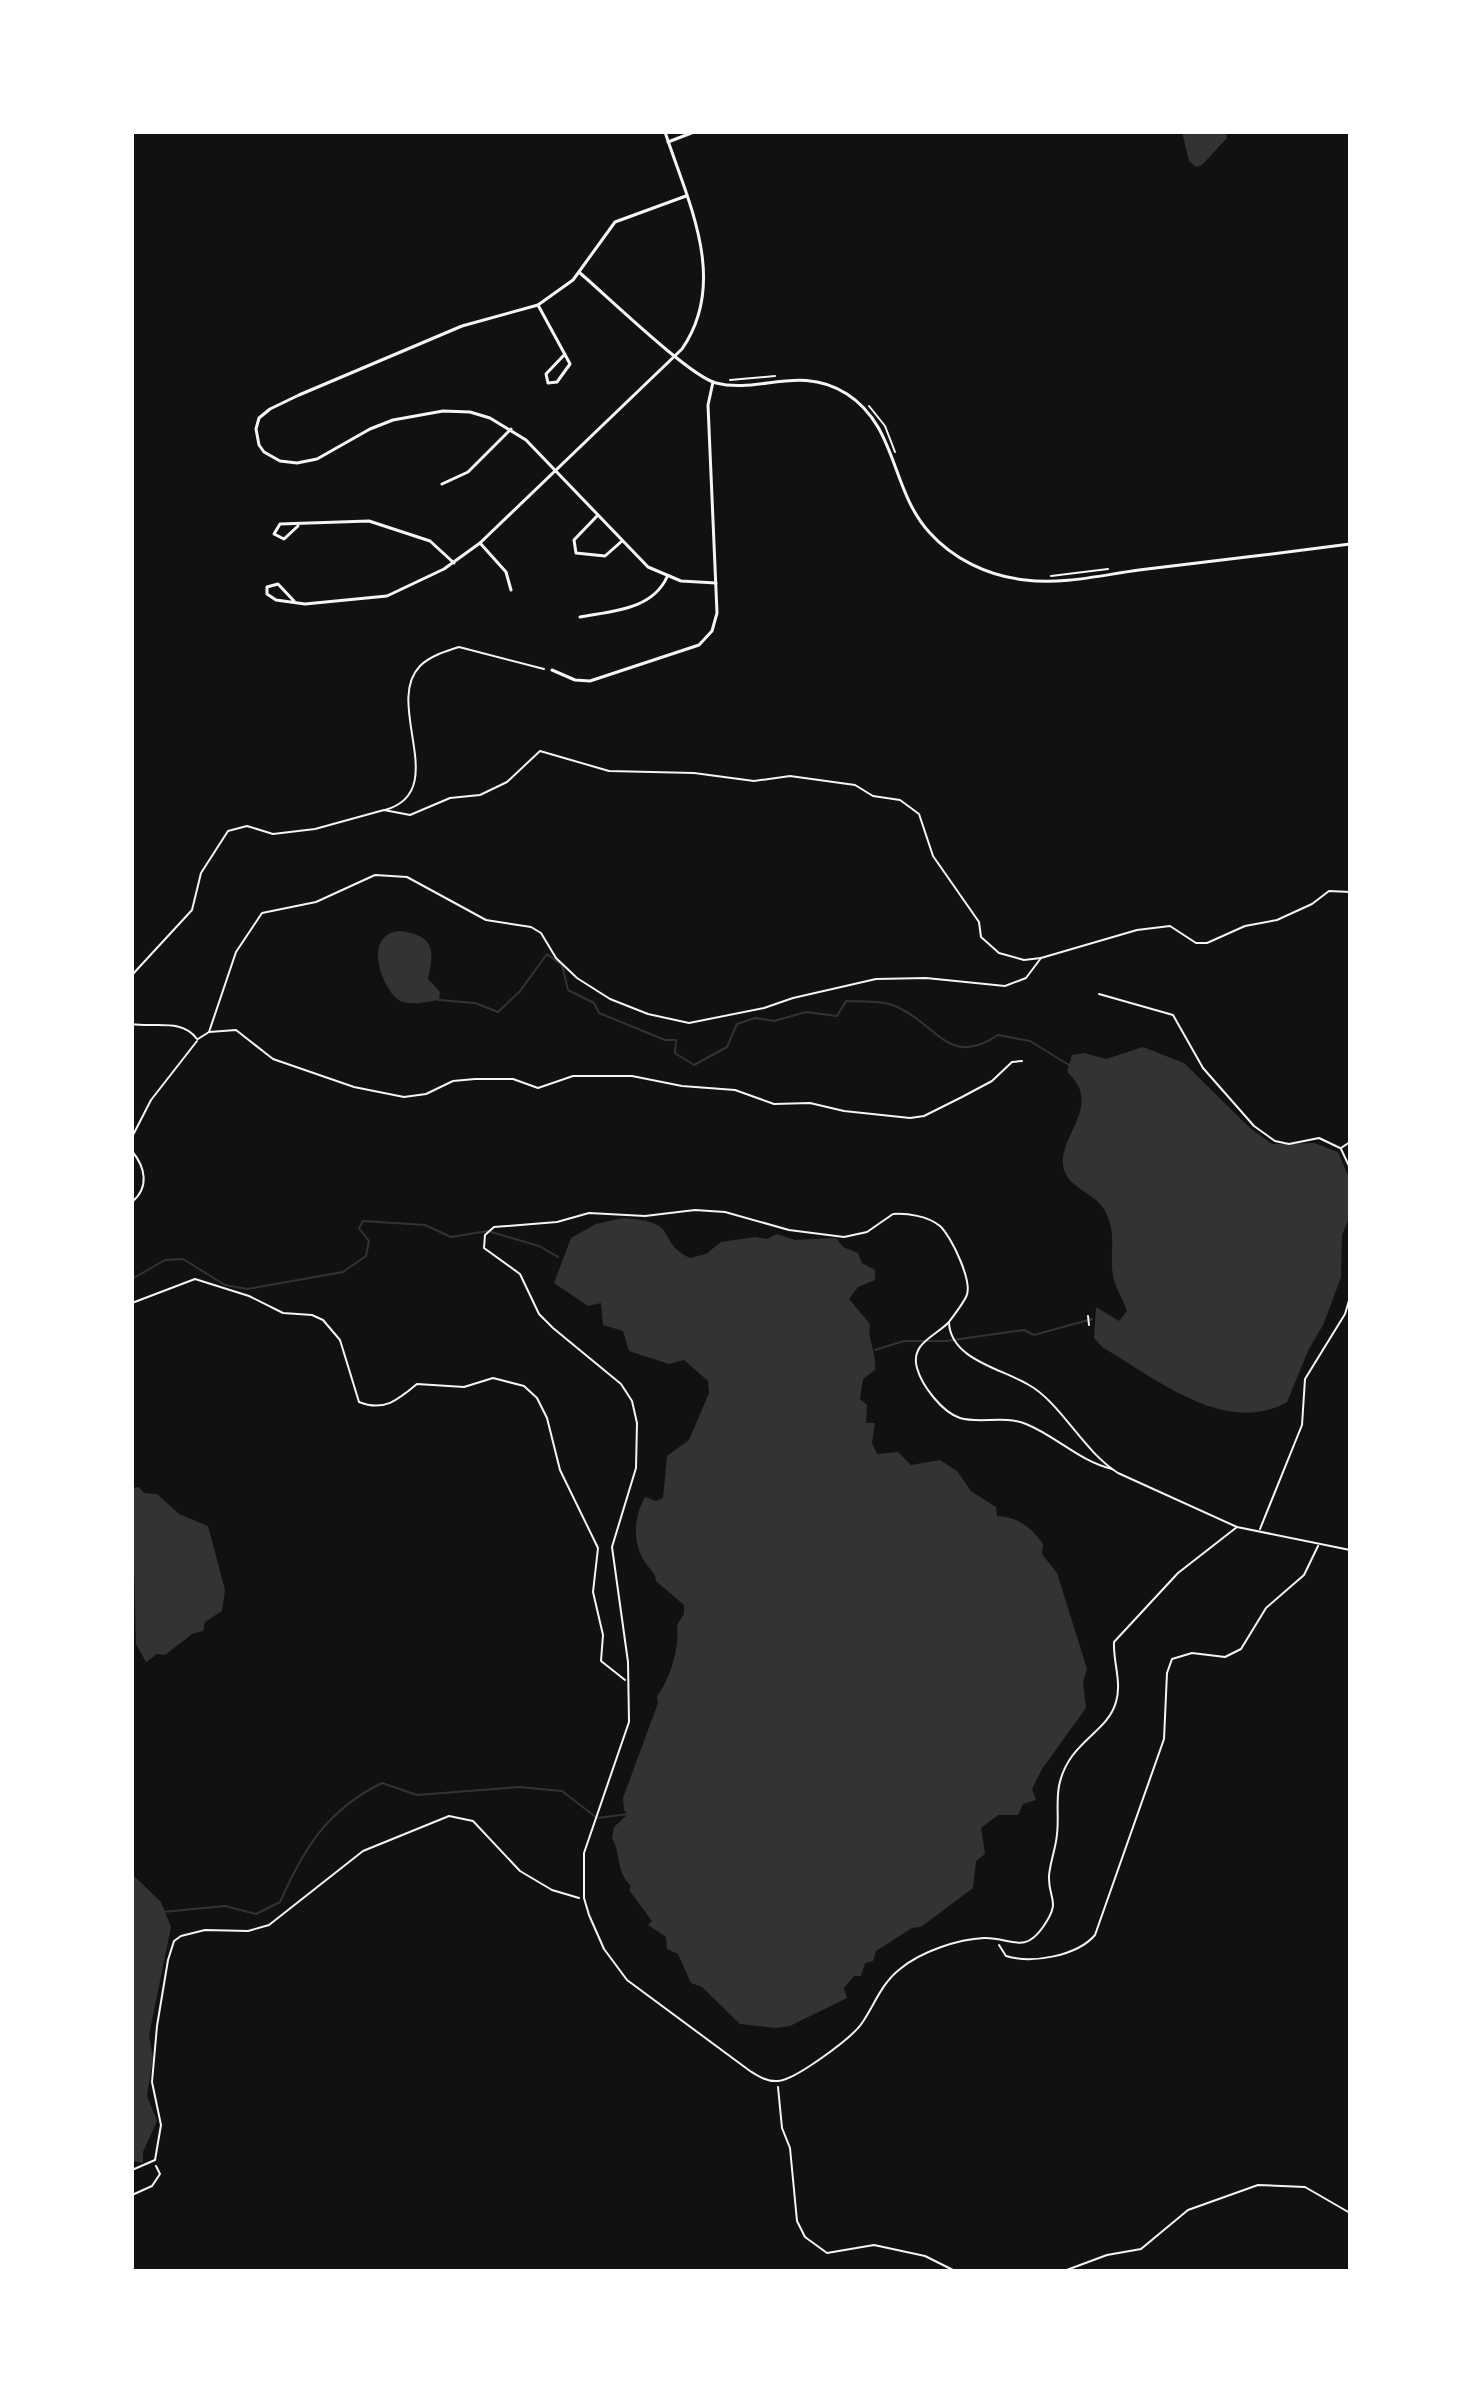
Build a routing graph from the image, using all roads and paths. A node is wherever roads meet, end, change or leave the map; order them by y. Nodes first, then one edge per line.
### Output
1 (665, 132) edge
2 (694, 132) edge
3 (668, 142) junction
4 (686, 196) junction
5 (580, 273) junction
6 (538, 305) junction
7 (565, 354) junction
8 (676, 355) junction
9 (783, 376) dead end
10 (723, 380) dead end
11 (713, 382) junction
12 (867, 403) dead end
13 (511, 429) junction
14 (896, 455) dead end
15 (555, 471) junction
16 (442, 484) dead end
17 (597, 516) junction
18 (298, 526) junction
19 (622, 541) junction
20 (480, 543) junction
21 (1350, 544) edge
22 (454, 563) junction
23 (1110, 569) dead end
24 (1043, 576) dead end
25 (667, 577) junction
26 (716, 583) junction
27 (511, 590) dead end
28 (294, 601) junction
29 (580, 617) dead end
30 (544, 669) dead end
31 (552, 670) dead end
32 (384, 810) junction
33 (1350, 892) edge
34 (1041, 958) junction
35 (132, 975) edge
36 (1099, 994) dead end
37 (132, 1024) edge
38 (209, 1032) junction
39 (198, 1039) junction
40 (1022, 1061) dead end
41 (132, 1137) edge
42 (1350, 1142) edge
43 (1340, 1148) junction
44 (132, 1151) edge
45 (1350, 1168) edge
46 (132, 1202) edge
47 (1350, 1297) edge
48 (132, 1303) edge
49 (1088, 1316) dead end
50 (949, 1322) junction
51 (1089, 1325) dead end
52 (1112, 1469) junction
53 (1237, 1527) junction
54 (1258, 1533) junction
55 (1319, 1545) junction
56 (1350, 1550) edge
57 (629, 1683) junction
58 (584, 1898) junction
59 (992, 1939) junction
60 (778, 2081) junction
61 (156, 2166) dead end
62 (132, 2170) edge
63 (132, 2195) edge
64 (1350, 2213) edge
65 (955, 2271) edge
66 (1064, 2271) edge

1 - 3 street
2 - 3 street
3 - 4 street
4 - 5 street
4 - 8 street
5 - 6 street
5 - 8 street
6 - 7 street
6 - 13 street
7 - 7 street
8 - 11 street
8 - 15 street
9 - 10 path
11 - 21 street
11 - 26 street
12 - 14 path
13 - 15 street
13 - 16 street
15 - 17 street
15 - 20 street
17 - 19 street
17 - 19 street
18 - 18 street
18 - 22 street
19 - 25 street
20 - 22 street
20 - 27 street
22 - 28 street
23 - 24 path
25 - 26 street
25 - 29 street
26 - 31 street
28 - 28 street
30 - 32 path
32 - 34 path
32 - 35 path
33 - 34 path
34 - 38 path
36 - 43 path
37 - 39 path
38 - 39 path
38 - 40 path
39 - 41 path
42 - 43 path
43 - 45 path
44 - 46 path
47 - 54 path
48 - 57 path
49 - 51 path
50 - 52 lane
50 - 52 lane
50 - 57 lane
52 - 53 lane
53 - 54 lane
53 - 59 lane
54 - 55 lane
55 - 56 lane
55 - 59 path
57 - 58 lane
58 - 60 lane
58 - 62 path
59 - 60 lane
60 - 65 path
61 - 63 path
64 - 66 path

